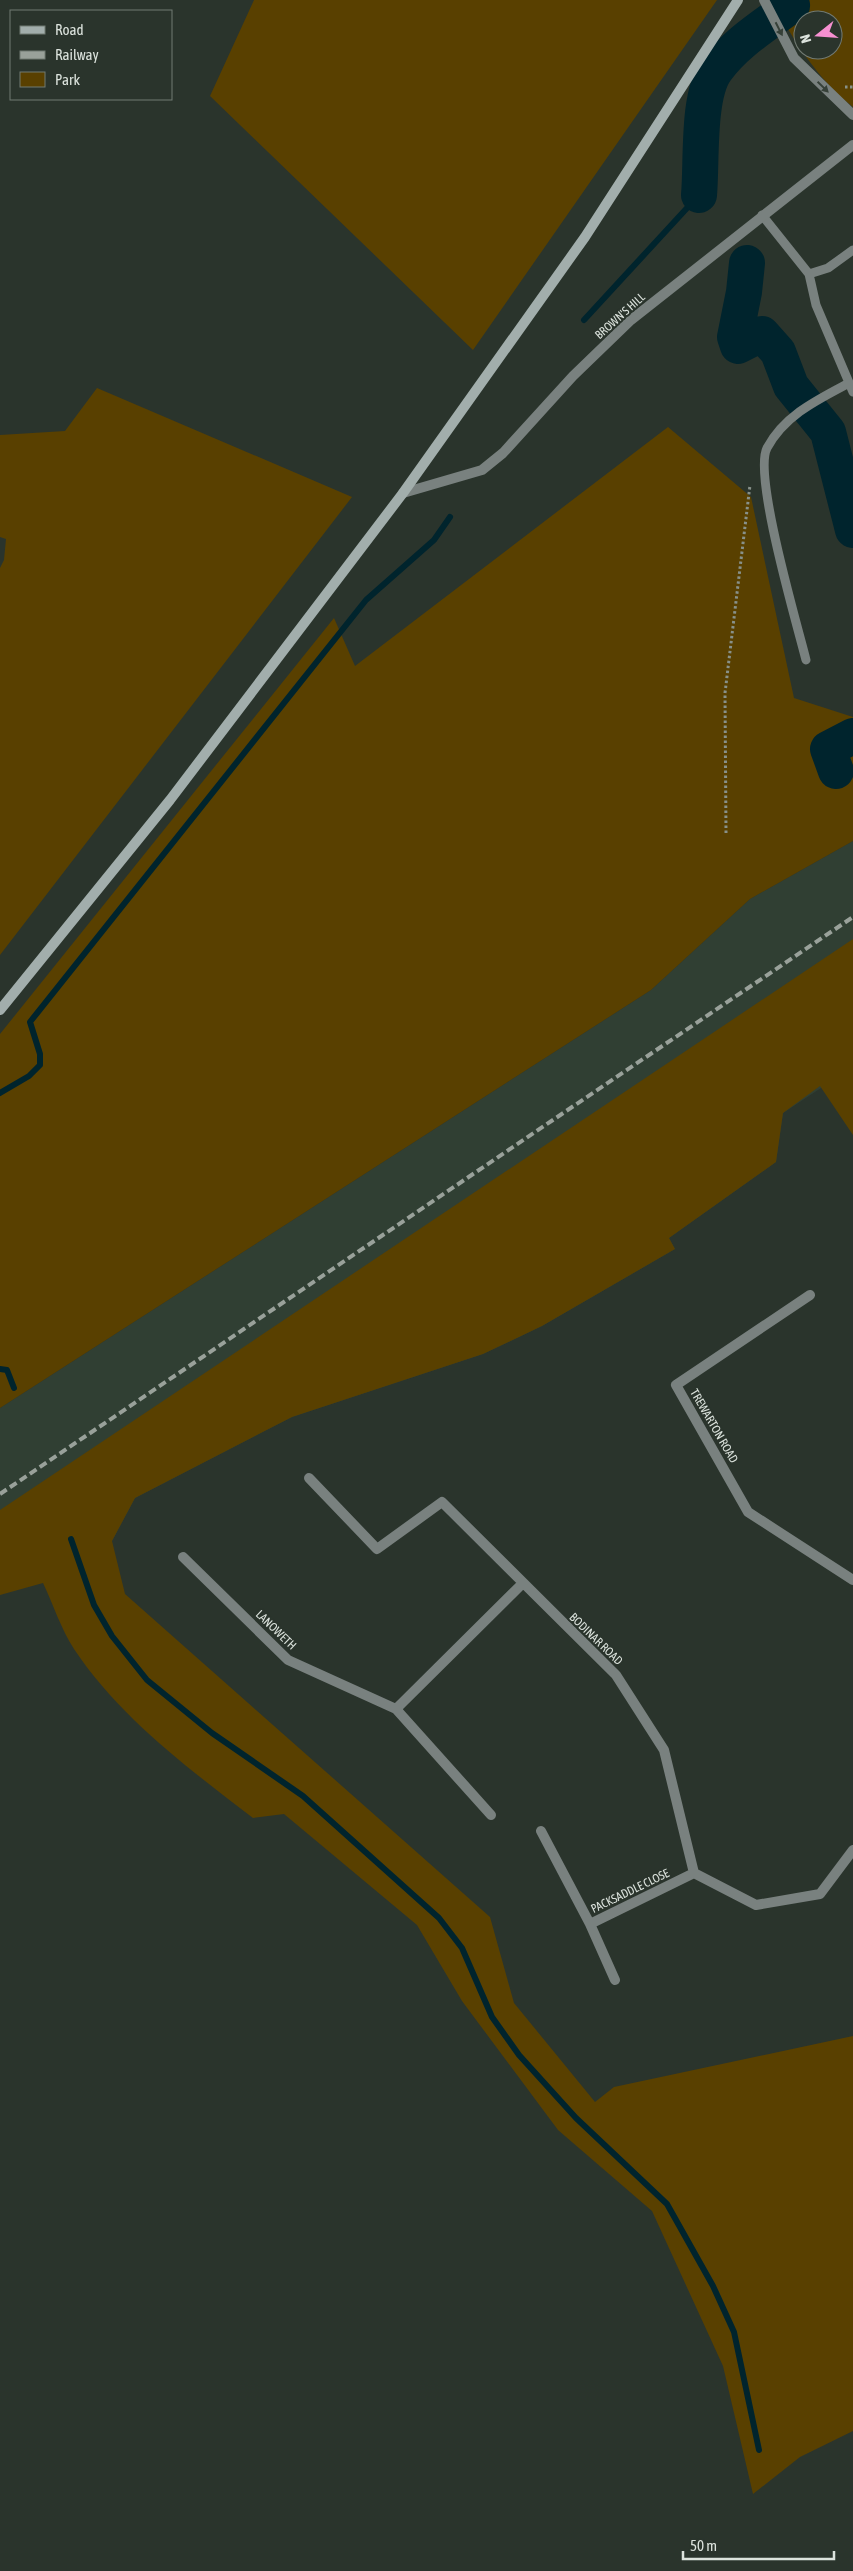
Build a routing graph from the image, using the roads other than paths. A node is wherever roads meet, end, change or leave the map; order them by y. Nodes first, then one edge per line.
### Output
1 (738, 0) edge
2 (764, 0) edge
3 (853, 115) edge
4 (853, 145) edge
5 (762, 215) junction
6 (853, 250) edge
7 (809, 274) junction
8 (849, 382) junction
9 (853, 392) edge
10 (403, 493) junction
11 (806, 660) dead end
12 (0, 1010) edge
13 (810, 1295) dead end
14 (309, 1478) dead end
15 (184, 1557) dead end
16 (853, 1580) edge
17 (522, 1584) junction
18 (396, 1709) junction
19 (491, 1815) dead end
20 (541, 1831) dead end
21 (853, 1850) edge
22 (694, 1873) junction
23 (590, 1924) junction
24 (615, 1980) dead end

1 - 10 main road
2 -> 3 street
4 - 5 street, BROWN'S HILL
5 - 7 lane
5 - 10 street, BROWN'S HILL
6 - 7 lane
7 - 8 lane
8 - 9 lane
8 - 11 lane
10 - 12 main road
13 - 16 street, TREWARTON ROAD
14 - 17 street, BODINAR ROAD
15 - 18 street, LANOWETH
17 - 18 street
17 - 22 street, BODINAR ROAD
18 - 19 street, LANOWETH
20 - 23 street, PACKSADDLE CLOSE
21 - 22 street
22 - 23 street, PACKSADDLE CLOSE
23 - 24 street

